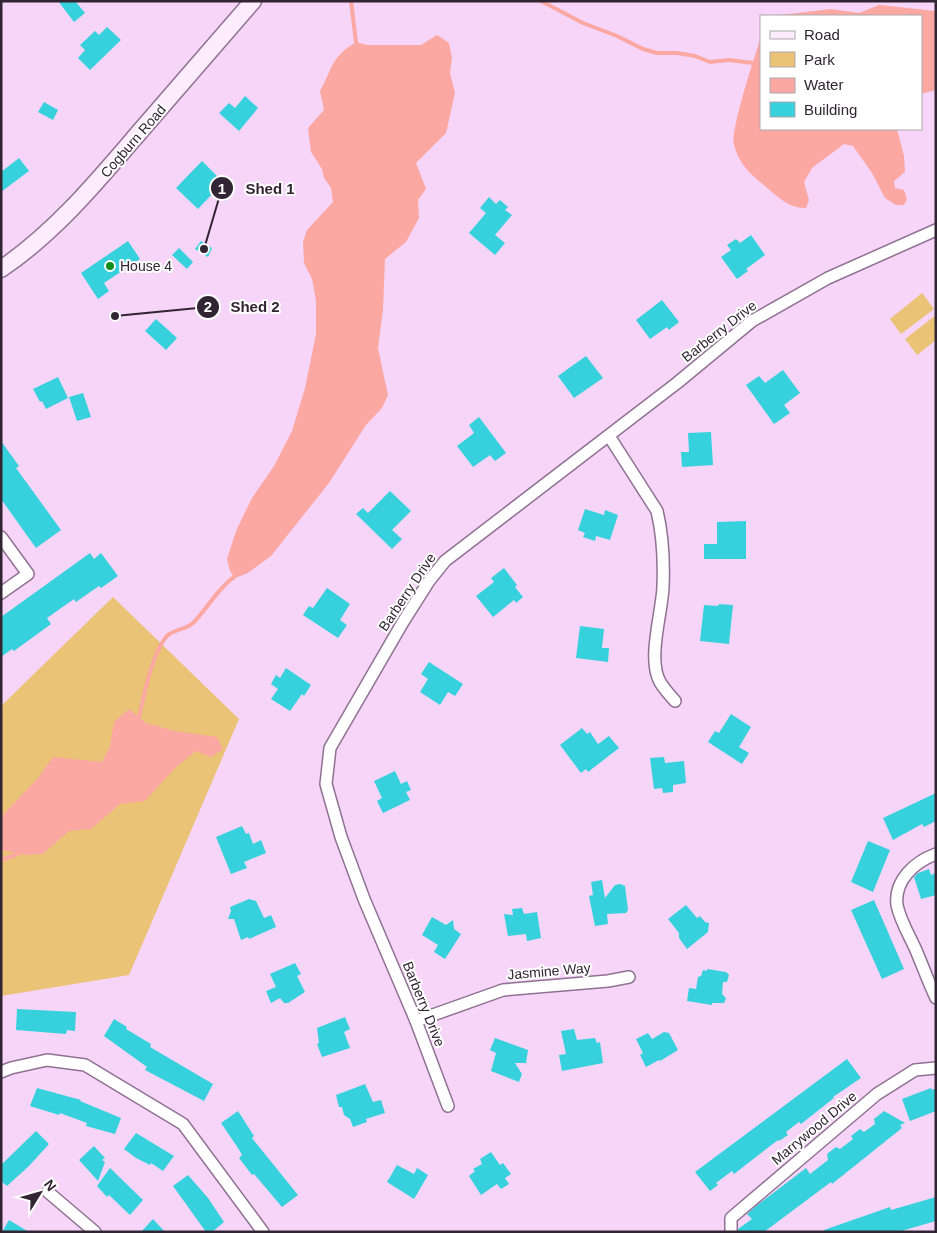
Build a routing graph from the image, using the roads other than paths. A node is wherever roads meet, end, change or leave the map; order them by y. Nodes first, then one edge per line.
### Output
1 (253, 1) edge
2 (936, 230) edge
3 (1, 269) edge
4 (609, 436) junction
5 (1, 537) edge
6 (1, 593) edge
7 (675, 700) dead end
8 (936, 854) edge
9 (629, 977) dead end
10 (936, 998) edge
11 (416, 1021) junction
12 (936, 1068) edge
13 (1, 1072) edge
14 (448, 1106) dead end
15 (48, 1192) dead end
16 (95, 1232) edge
17 (263, 1232) edge
18 (731, 1232) edge

1 - 3 street, Cogburn Road
2 - 4 street, Barberry Drive
4 - 7 street
4 - 11 street, Barberry Drive
5 - 6 street
8 - 10 street
9 - 11 street, Jasmine Way
11 - 14 street, Barberry Drive
12 - 18 street, Marrywood Drive
13 - 17 street
15 - 16 street

